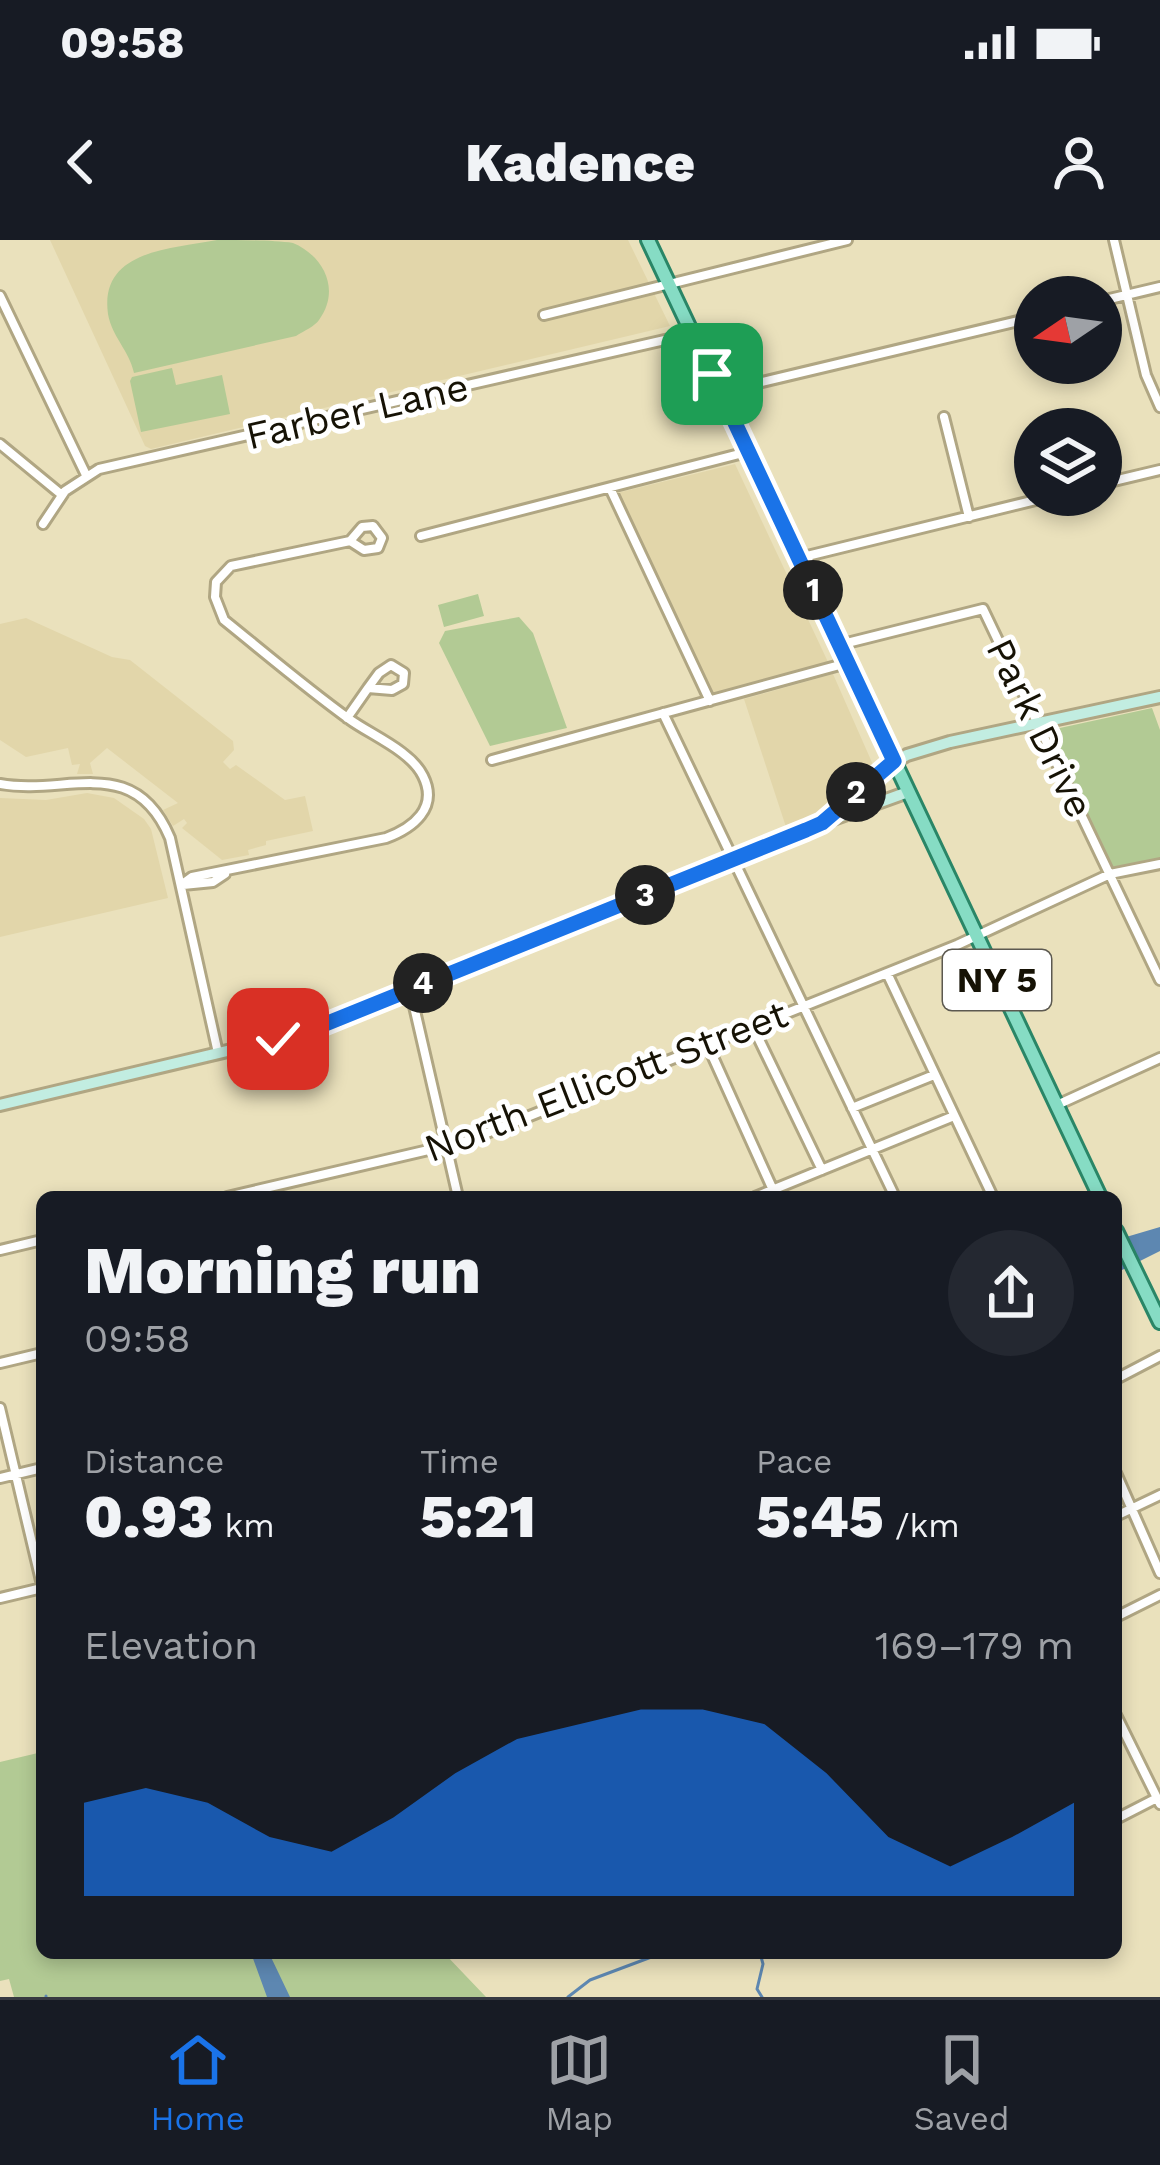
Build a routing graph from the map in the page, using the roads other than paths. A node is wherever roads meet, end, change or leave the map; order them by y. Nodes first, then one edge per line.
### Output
1 (647, 240) edge
2 (847, 240) edge
3 (1114, 240) edge
4 (668, 283) junction
5 (1160, 287) edge
6 (1127, 295) junction
7 (0, 296) edge
8 (1122, 296) edge
9 (544, 315) dead end
10 (1014, 322) edge
11 (693, 333) junction
12 (720, 392) junction
13 (1160, 407) edge
14 (944, 417) dead end
15 (0, 445) edge
16 (748, 452) junction
17 (1160, 470) edge
18 (86, 475) junction
19 (1122, 479) edge
20 (610, 488) junction
21 (62, 495) junction
22 (1014, 506) edge
23 (969, 517) junction
24 (43, 524) dead end
25 (422, 536) dead end
26 (350, 541) dead end
27 (798, 559) junction
28 (839, 645) junction
29 (848, 663) junction
30 (368, 688) junction
31 (1160, 697) edge
32 (710, 701) junction
33 (663, 713) junction
34 (347, 718) junction
35 (1037, 723) junction
36 (492, 760) dead end
37 (894, 761) junction
38 (0, 784) edge
39 (908, 792) junction
40 (822, 823) junction
41 (734, 860) junction
42 (1160, 864) edge
43 (1110, 874) junction
44 (181, 885) junction
45 (977, 937) junction
46 (887, 974) junction
47 (1160, 980) edge
48 (410, 988) junction
49 (804, 1007) junction
50 (753, 1027) junction
51 (708, 1046) junction
52 (218, 1053) junction
53 (1160, 1058) edge
54 (935, 1075) junction
55 (0, 1105) edge
56 (1057, 1105) junction
57 (852, 1108) junction
58 (954, 1116) junction
59 (446, 1146) junction
60 (872, 1149) junction
61 (822, 1170) junction
62 (773, 1190) joint
63 (253, 1191) edge
64 (457, 1191) edge
65 (892, 1191) edge
66 (990, 1191) edge
67 (1097, 1191) edge
68 (36, 1241) edge
69 (1122, 1243) edge
70 (0, 1250) edge
71 (1160, 1322) edge
72 (36, 1354) edge
73 (1160, 1356) edge
74 (0, 1363) edge
75 (1122, 1375) edge
76 (0, 1408) edge
77 (36, 1469) edge
78 (15, 1474) junction
79 (0, 1478) edge
80 (1122, 1487) edge
81 (1160, 1495) edge
82 (1131, 1508) junction
83 (1122, 1513) edge
84 (36, 1561) edge
85 (1160, 1573) edge
86 (36, 1588) edge
87 (1160, 1595) edge
88 (0, 1598) edge
89 (1122, 1614) edge
90 (1122, 1727) edge
91 (1159, 1801) edge
92 (1122, 1816) edge

1 - 4 main road, NY 5
2 - 4 street
3 - 6 street
4 - 9 street
4 - 11 main road, NY 5
5 - 6 street
6 - 8 street
6 - 13 street
7 - 18 street
10 - 12 street
11 - 12 main road, NY 5
11 - 18 street, Farber Lane
12 - 16 main road, NY 5
14 - 23 street
15 - 21 street
16 - 20 street
16 - 27 main road, NY 5
17 - 19 street
18 - 21 street, Farber Lane
20 - 25 street
20 - 32 street
21 - 24 street, Farber Lane
22 - 23 street
23 - 27 street
26 - 34 street
27 - 28 main road, NY 5
28 - 29 main road, NY 5
28 - 35 street, Park Drive
29 - 32 street
29 - 37 main road, NY 5
30 - 30 street
30 - 34 street
31 - 35 street
32 - 33 street
33 - 36 street
33 - 41 street
34 - 44 street
35 - 37 street
35 - 43 street, Park Drive
37 - 39 main road, NY 5
37 - 40 street
38 - 44 street
39 - 40 street
39 - 45 main road, NY 5
40 - 41 street
41 - 48 street
41 - 49 street
42 - 43 street, North Ellicott Street
43 - 45 street, North Ellicott Street
43 - 47 street, Park Drive
44 - 52 street
45 - 46 street, North Ellicott Street
45 - 56 main road, NY 5
46 - 49 street, North Ellicott Street
46 - 54 street
48 - 52 street
48 - 59 street
49 - 50 street, North Ellicott Street
49 - 57 street
50 - 51 street, North Ellicott Street
50 - 61 street
51 - 59 street, North Ellicott Street
51 - 62 street
52 - 55 street
53 - 56 street
54 - 57 street
54 - 58 street
56 - 67 main road, NY 5
57 - 60 street
58 - 60 street
58 - 66 street
59 - 63 street, North Ellicott Street
59 - 64 street
60 - 61 street
60 - 65 street
61 - 62 street
68 - 70 street
69 - 71 main road
72 - 74 street
73 - 75 street
76 - 78 street
77 - 78 street
78 - 79 street
78 - 84 street
80 - 82 street
81 - 82 street
82 - 83 street
82 - 85 street
86 - 88 street
87 - 89 street
90 - 91 street
91 - 92 street

